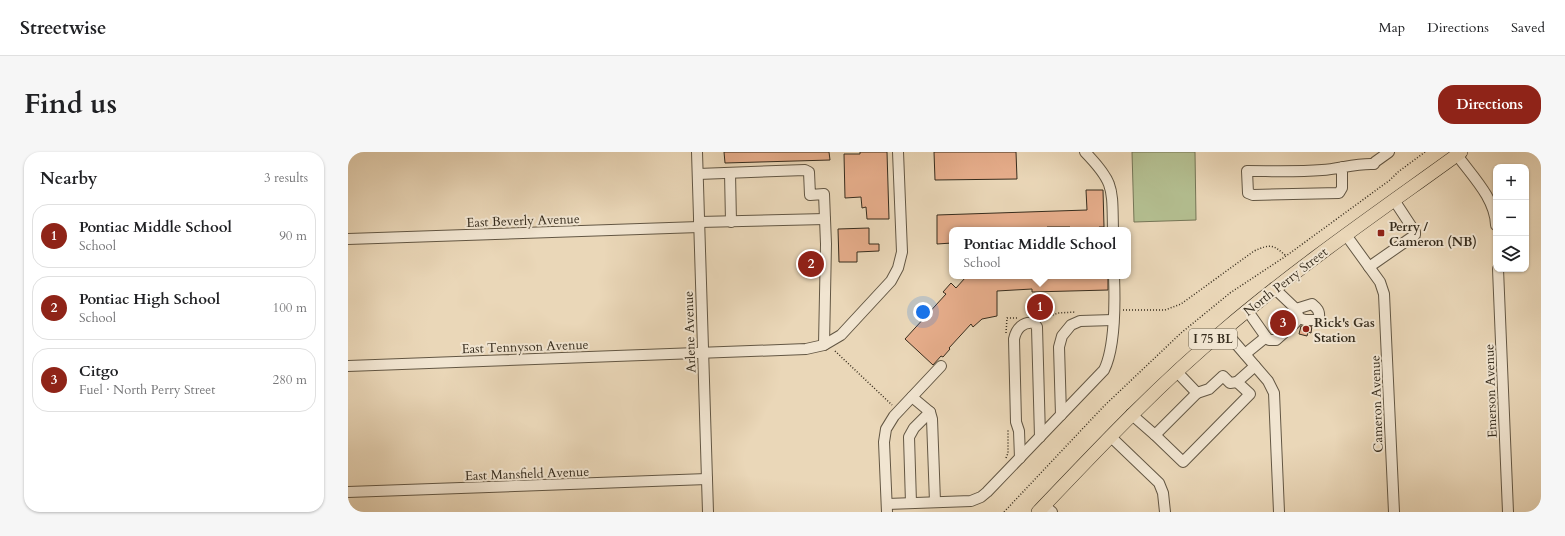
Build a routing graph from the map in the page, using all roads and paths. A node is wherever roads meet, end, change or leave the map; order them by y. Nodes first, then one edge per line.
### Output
1 (697, 152) edge
2 (898, 152) edge
3 (1085, 152) edge
4 (1389, 152) edge
5 (1426, 152) edge
6 (1459, 153) edge
7 (1342, 167) junction
8 (730, 173) junction
9 (698, 174) junction
10 (1394, 200) junction
11 (1493, 207) edge
12 (825, 219) junction
13 (731, 222) junction
14 (699, 224) junction
15 (1113, 227) edge
16 (1346, 235) junction
17 (348, 239) edge
18 (1286, 256) junction
19 (1369, 268) junction
20 (1498, 272) edge
21 (1114, 279) edge
22 (1274, 288) junction
23 (1114, 309) junction
24 (1247, 310) junction
25 (1113, 320) junction
26 (1224, 330) junction
27 (1266, 337) junction
28 (824, 346) junction
29 (835, 351) dead end
30 (703, 353) junction
31 (1245, 354) junction
32 (348, 366) edge
33 (941, 366) dead end
34 (1255, 366) junction
35 (1177, 372) junction
36 (1238, 382) junction
37 (1197, 393) junction
38 (912, 397) junction
39 (894, 406) dead end
40 (930, 412) junction
41 (1131, 414) junction
42 (1061, 415) junction
43 (1155, 435) junction
44 (1110, 436) junction
45 (1040, 437) junction
46 (1020, 458) junction
47 (707, 479) junction
48 (348, 492) edge
49 (935, 502) junction
50 (910, 503) junction
51 (887, 508) edge
52 (1045, 510) edge
53 (708, 512) edge
54 (1004, 512) edge
55 (1165, 512) edge
56 (1279, 512) edge
57 (1394, 512) edge
58 (1508, 512) edge

1 - 9 street, Arlene Avenue
2 - 28 street
3 - 15 street
4 - 7 street
5 - 18 path
6 - 10 main road, North Perry Street / I 75 BL
6 - 11 street
7 - 7 street
8 - 9 street
8 - 12 street
8 - 13 street
9 - 14 street, Arlene Avenue
10 - 16 main road, North Perry Street / I 75 BL
10 - 19 street
12 - 13 street, East Beverly Avenue
12 - 28 street
13 - 14 street, East Beverly Avenue
14 - 17 street, East Beverly Avenue
14 - 30 street, Arlene Avenue
16 - 19 street, Cameron Avenue
16 - 22 main road, North Perry Street / I 75 BL
18 - 23 path
18 - 54 path
19 - 57 street, Cameron Avenue
20 - 58 street, Emerson Avenue
21 - 23 street
22 - 24 main road, North Perry Street / I 75 BL
22 - 27 street
23 - 25 street
24 - 26 main road, North Perry Street / I 75 BL
24 - 27 street
25 - 42 street
25 - 42 street
26 - 31 street
26 - 35 main road, North Perry Street / I 75 BL
27 - 31 street
28 - 30 street, East Tennyson Avenue
29 - 39 path
30 - 32 street, East Tennyson Avenue
30 - 47 street, Arlene Avenue
31 - 34 street
33 - 38 street
34 - 36 street
34 - 56 street
35 - 37 street
35 - 41 main road, North Perry Street / I 75 BL
36 - 37 street
36 - 43 street
37 - 43 street
38 - 40 street
38 - 51 street
40 - 49 street
40 - 50 street
41 - 43 street
41 - 44 main road, North Perry Street / I 75 BL
42 - 45 street
44 - 52 main road, North Perry Street / I 75 BL
44 - 55 street
45 - 46 street
45 - 46 street
46 - 49 street
47 - 48 street, East Mansfield Avenue
47 - 53 street, Arlene Avenue
49 - 50 street
50 - 51 street

